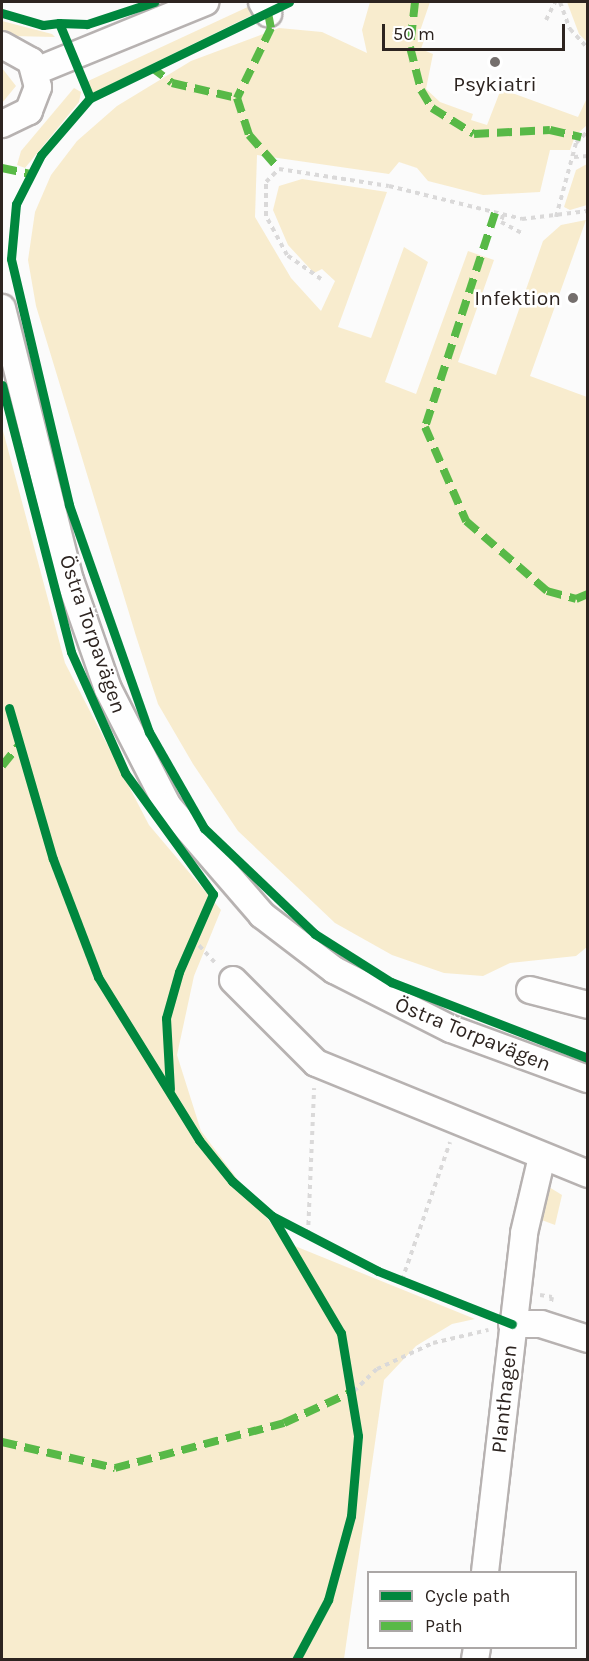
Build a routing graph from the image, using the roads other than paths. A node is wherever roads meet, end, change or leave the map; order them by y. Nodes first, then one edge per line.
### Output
1 (205, 2) edge
2 (2, 45) edge
3 (36, 71) junction
4 (2, 124) edge
5 (2, 308) edge
6 (233, 980) road end
7 (530, 990) dead end
8 (588, 1005) edge
9 (588, 1079) edge
10 (542, 1157) junction
11 (588, 1174) edge
12 (512, 1324) junction
13 (588, 1339) edge
14 (485, 1571) edge

1 - 3 street
2 - 3 street
3 - 4 street
5 - 9 street, Östra Torpavägen
6 - 10 street
7 - 8 street
10 - 11 street
10 - 12 street, Planthagen
12 - 13 street
12 - 14 street, Planthagen

